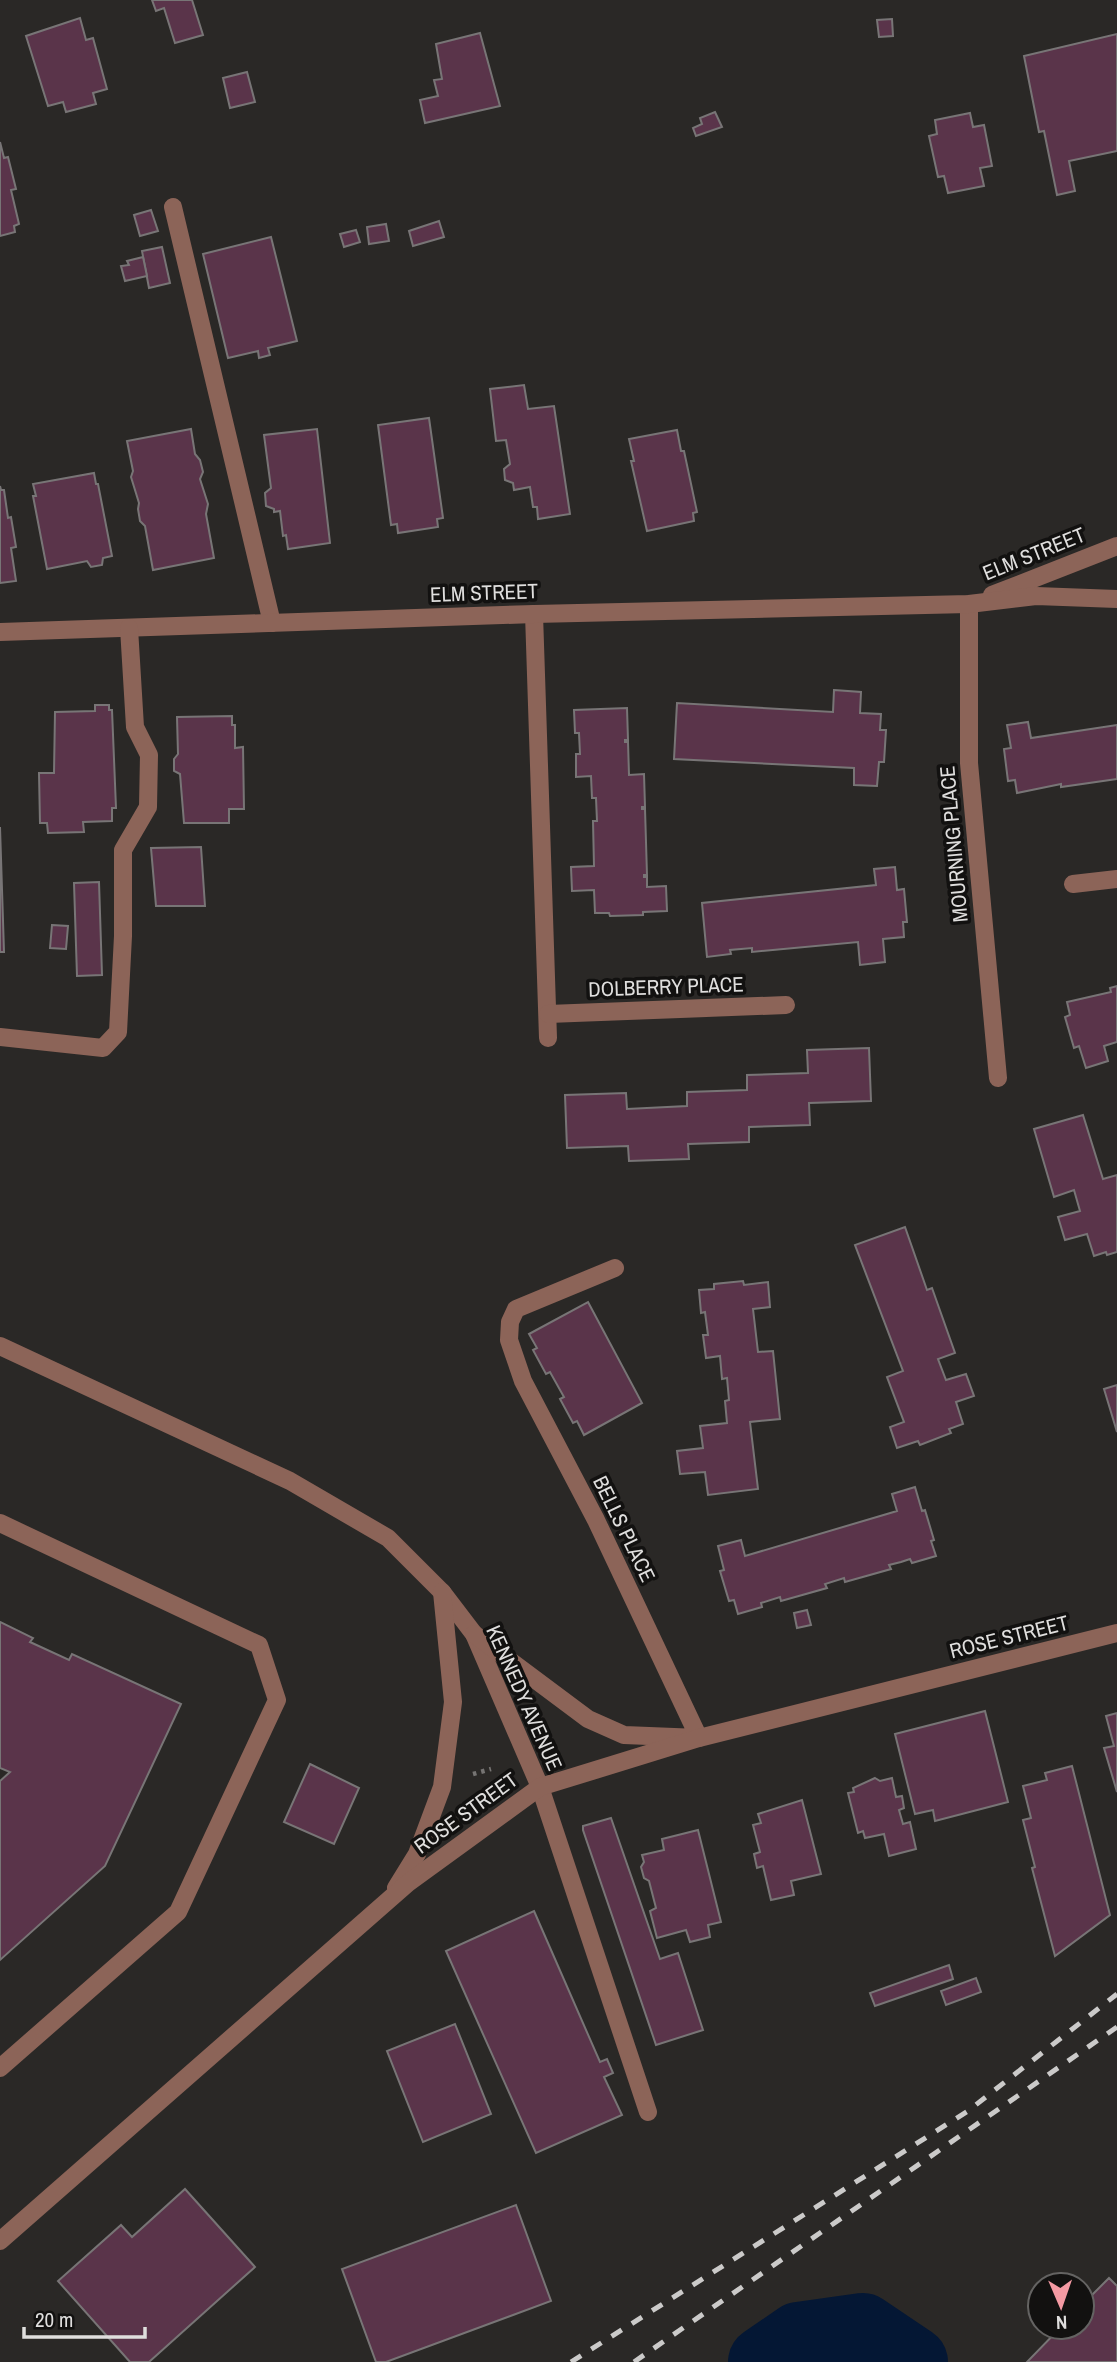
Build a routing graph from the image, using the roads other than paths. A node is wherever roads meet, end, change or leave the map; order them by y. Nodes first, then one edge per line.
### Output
1 (173, 207) dead end
2 (1117, 546) edge
3 (1117, 598) edge
4 (969, 604) junction
5 (534, 614) junction
6 (272, 623) junction
7 (129, 628) junction
8 (0, 632) edge
9 (1117, 879) edge
10 (1073, 884) dead end
11 (786, 1006) dead end
12 (548, 1014) junction
13 (0, 1037) edge
14 (548, 1038) dead end
15 (998, 1078) dead end
16 (615, 1268) dead end
17 (0, 1346) edge
18 (0, 1523) edge
19 (442, 1592) junction
20 (1117, 1633) edge
21 (474, 1634) junction
22 (699, 1738) junction
23 (540, 1787) junction
24 (388, 1901) junction
25 (0, 2068) edge
26 (648, 2112) dead end
27 (0, 2241) edge

1 - 6 street
2 - 4 street, ELM STREET
3 - 4 street, ELM STREET
4 - 5 street, ELM STREET
4 - 15 street, MOURNING PLACE
5 - 6 street, ELM STREET
5 - 12 street
6 - 7 street, ELM STREET
7 - 8 street, ELM STREET
7 - 13 street
9 - 10 street
11 - 12 street, DOLBERRY PLACE
12 - 14 street
16 - 22 street, BELLS PLACE
17 - 19 street, KENNEDY AVENUE
18 - 25 street
19 - 21 street, KENNEDY AVENUE
19 - 24 street
20 - 22 street, ROSE STREET
21 - 22 street
21 - 23 street, KENNEDY AVENUE
22 - 23 street, ROSE STREET
23 - 24 street, ROSE STREET
23 - 26 street, KENNEDY AVENUE
24 - 27 street, ROSE STREET

